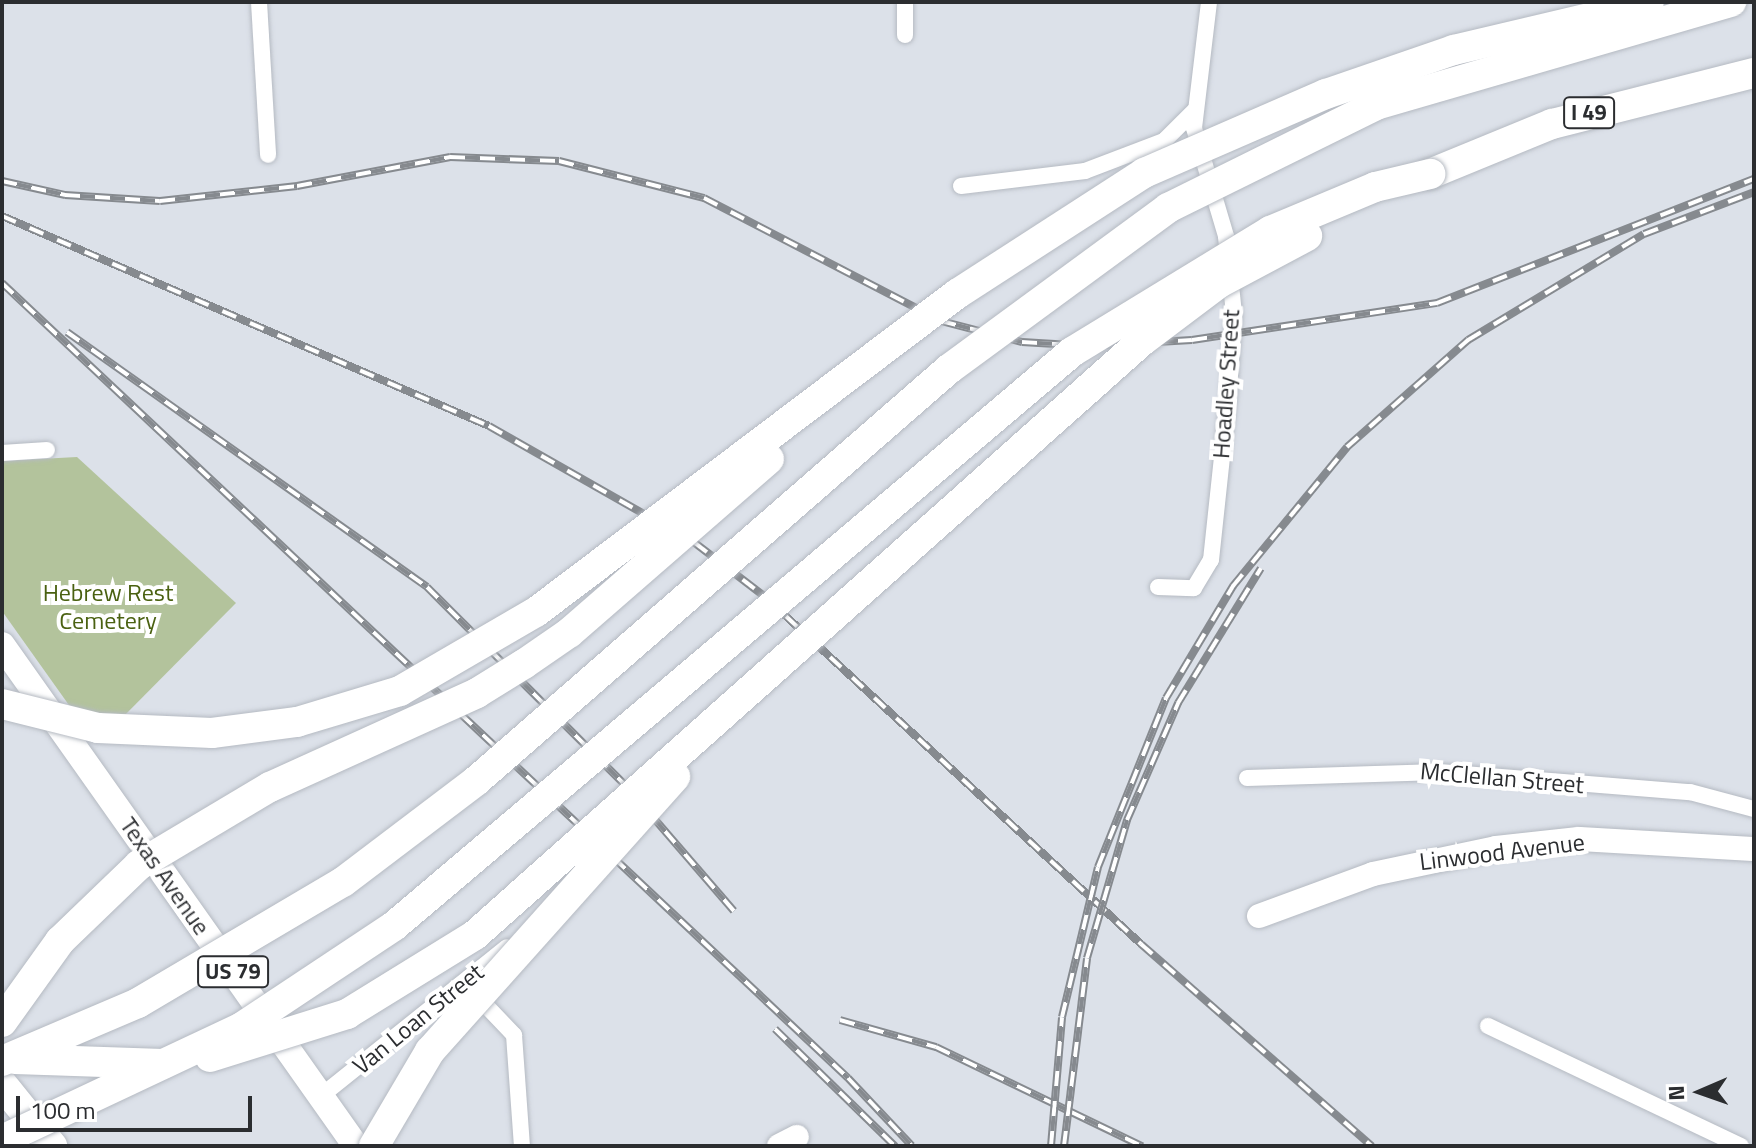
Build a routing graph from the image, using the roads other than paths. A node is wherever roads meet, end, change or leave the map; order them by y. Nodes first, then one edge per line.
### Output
1 (259, 2) edge
2 (905, 2) edge
3 (1209, 2) edge
4 (1668, 2) edge
5 (1731, 2) edge
6 (905, 35) dead end
7 (1754, 73) edge
8 (1196, 109) junction
9 (268, 155) dead end
10 (1430, 174) junction
11 (961, 186) dead end
12 (957, 294) junction
13 (47, 450) dead end
14 (2, 453) edge
15 (1158, 587) dead end
16 (2, 645) edge
17 (766, 677) junction
18 (2, 704) edge
19 (1247, 778) dead end
20 (1754, 809) edge
21 (1754, 849) edge
22 (1259, 916) dead end
23 (514, 941) dead end
24 (461, 984) junction
25 (2, 1022) edge
26 (1488, 1026) dead end
27 (2, 1059) edge
28 (2, 1084) edge
29 (321, 1096) junction
30 (3, 1143) edge
31 (52, 1146) edge
32 (356, 1146) edge
33 (374, 1146) edge
34 (522, 1146) edge
35 (1741, 1146) edge

1 - 9 street
2 - 6 street
3 - 8 street, Hoadley Street
4 - 12 highway, bridge
5 - 27 highway, bridge
7 - 10 highway, I 49
8 - 11 street
8 - 15 street, Hoadley Street
10 - 17 highway, bridge
10 - 30 highway, bridge
12 - 18 highway, bridge
12 - 25 highway, bridge
13 - 14 street
16 - 29 main road, Texas Avenue / US 79
17 - 27 highway, bridge
17 - 33 highway, bridge
19 - 20 street, McClellan Street
21 - 22 main road, Linwood Avenue
23 - 24 street, Van Loan Street
24 - 29 street, Van Loan Street
24 - 34 street
26 - 35 street
28 - 31 highway
29 - 32 main road, Texas Avenue / US 79

